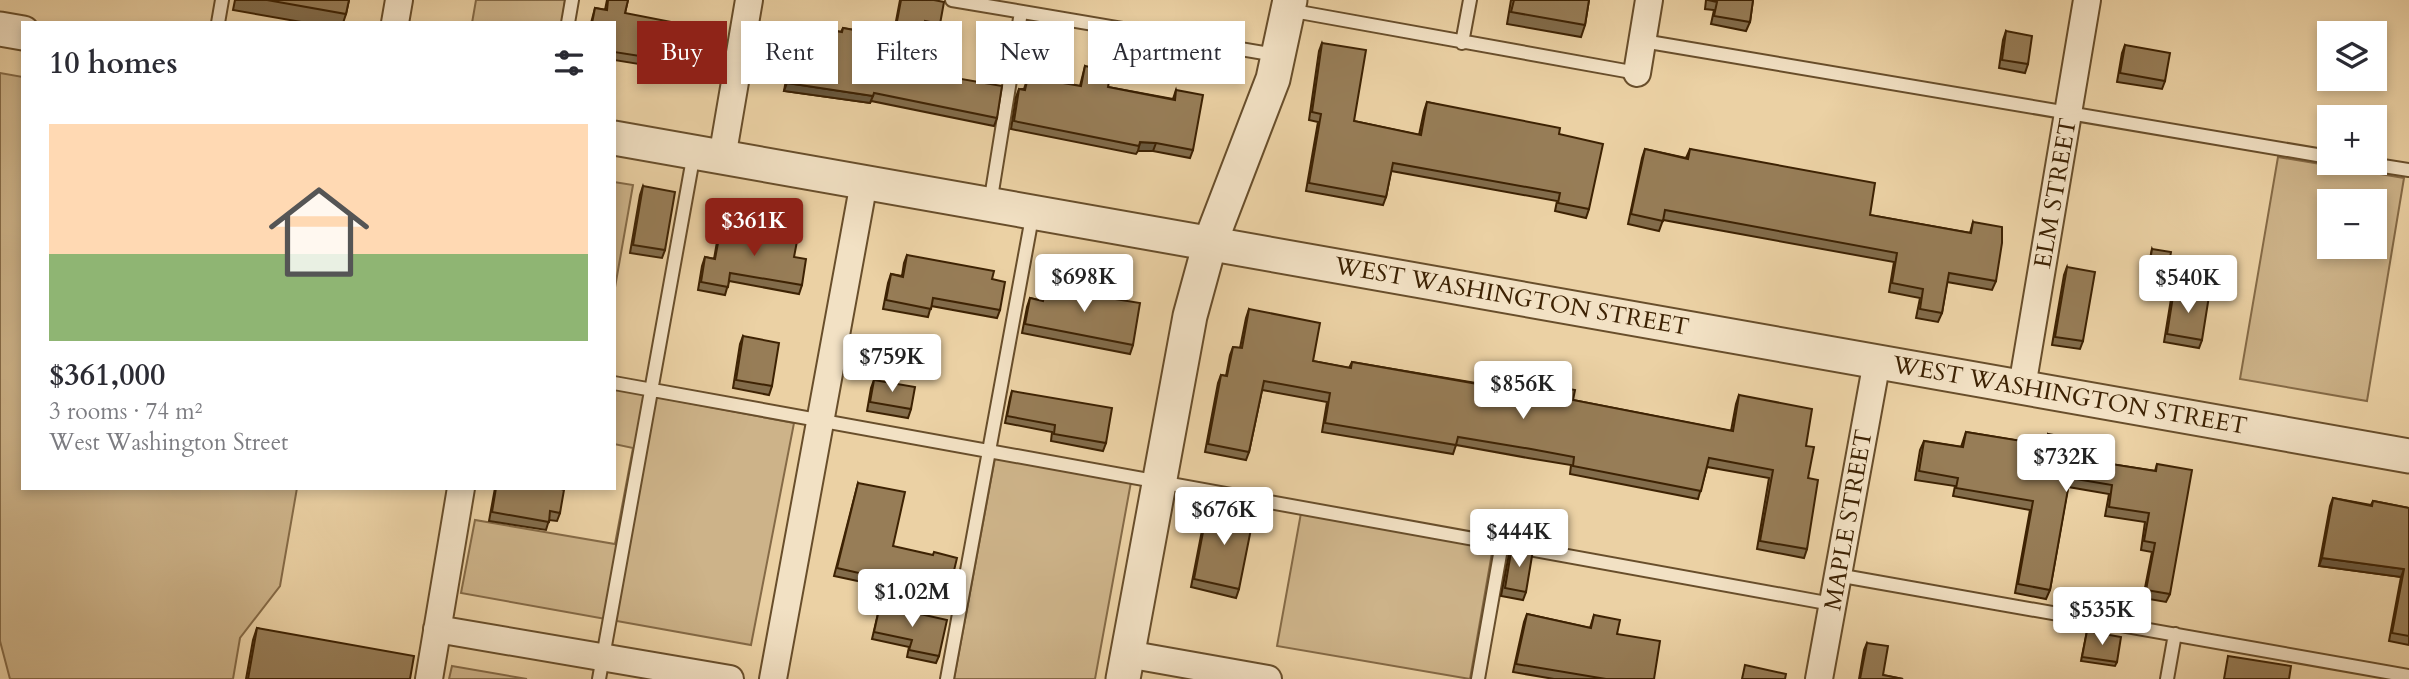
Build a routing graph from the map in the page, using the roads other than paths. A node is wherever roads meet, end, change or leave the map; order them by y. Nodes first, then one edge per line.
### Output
1 (222, 0) edge
2 (399, 0) edge
3 (572, 0) edge
4 (749, 0) edge
5 (952, 0) edge
6 (1470, 0) edge
7 (1649, 0) edge
8 (2087, 0) edge
9 (1289, 5) edge
10 (1021, 12) junction
11 (218, 21) edge
12 (395, 21) edge
13 (568, 21) edge
14 (0, 29) edge
15 (21, 33) edge
16 (1643, 41) junction
17 (1462, 43) junction
18 (1280, 56) junction
19 (1637, 73) joint
20 (2069, 114) junction
21 (616, 138) edge
22 (708, 155) junction
23 (2317, 155) edge
24 (2387, 167) edge
25 (2409, 170) edge
26 (864, 182) junction
27 (990, 204) junction
28 (1034, 212) junction
29 (1210, 243) junction
30 (1877, 361) junction
31 (616, 383) edge
32 (2022, 387) junction
33 (651, 389) junction
34 (820, 419) junction
35 (989, 450) junction
36 (2409, 456) edge
37 (1158, 482) junction
38 (461, 490) edge
39 (1502, 542) junction
40 (1837, 575) junction
41 (1832, 604) junction
42 (438, 629) junction
43 (2175, 634) junction
44 (1125, 667) edge
45 (601, 669) edge
46 (2409, 676) edge
47 (429, 679) edge
48 (730, 679) edge
49 (773, 679) edge
50 (947, 679) edge
51 (1268, 679) edge
52 (1478, 679) edge
53 (1819, 679) edge
54 (2167, 679) edge

1 - 11 lane
2 - 12 street
3 - 13 lane
4 - 22 street
5 - 10 lane
6 - 17 lane
7 - 16 street
8 - 20 street, ELM STREET
9 - 17 lane
9 - 18 street
10 - 18 lane
10 - 27 lane
14 - 15 street
16 - 19 street
16 - 20 lane
17 - 19 lane
18 - 29 street
20 - 23 lane
20 - 32 street, ELM STREET
21 - 22 street, WEST WASHINGTON STREET
22 - 26 street, WEST WASHINGTON STREET
22 - 33 lane
24 - 25 lane
26 - 27 street, WEST WASHINGTON STREET
26 - 34 street
27 - 28 street, WEST WASHINGTON STREET
28 - 29 street, WEST WASHINGTON STREET
28 - 35 lane
29 - 30 street, WEST WASHINGTON STREET
29 - 37 street
30 - 32 street, WEST WASHINGTON STREET
30 - 40 street, MAPLE STREET
31 - 33 lane
32 - 36 street, WEST WASHINGTON STREET
33 - 34 lane
33 - 45 lane
34 - 35 lane
34 - 49 street
35 - 37 lane
35 - 50 lane
37 - 39 lane
37 - 44 street
38 - 42 street
39 - 41 lane
39 - 52 lane
40 - 41 street, MAPLE STREET
40 - 43 lane
41 - 53 street, MAPLE STREET
42 - 45 street
42 - 47 street
43 - 46 lane
43 - 54 lane
44 - 51 street
45 - 48 street

